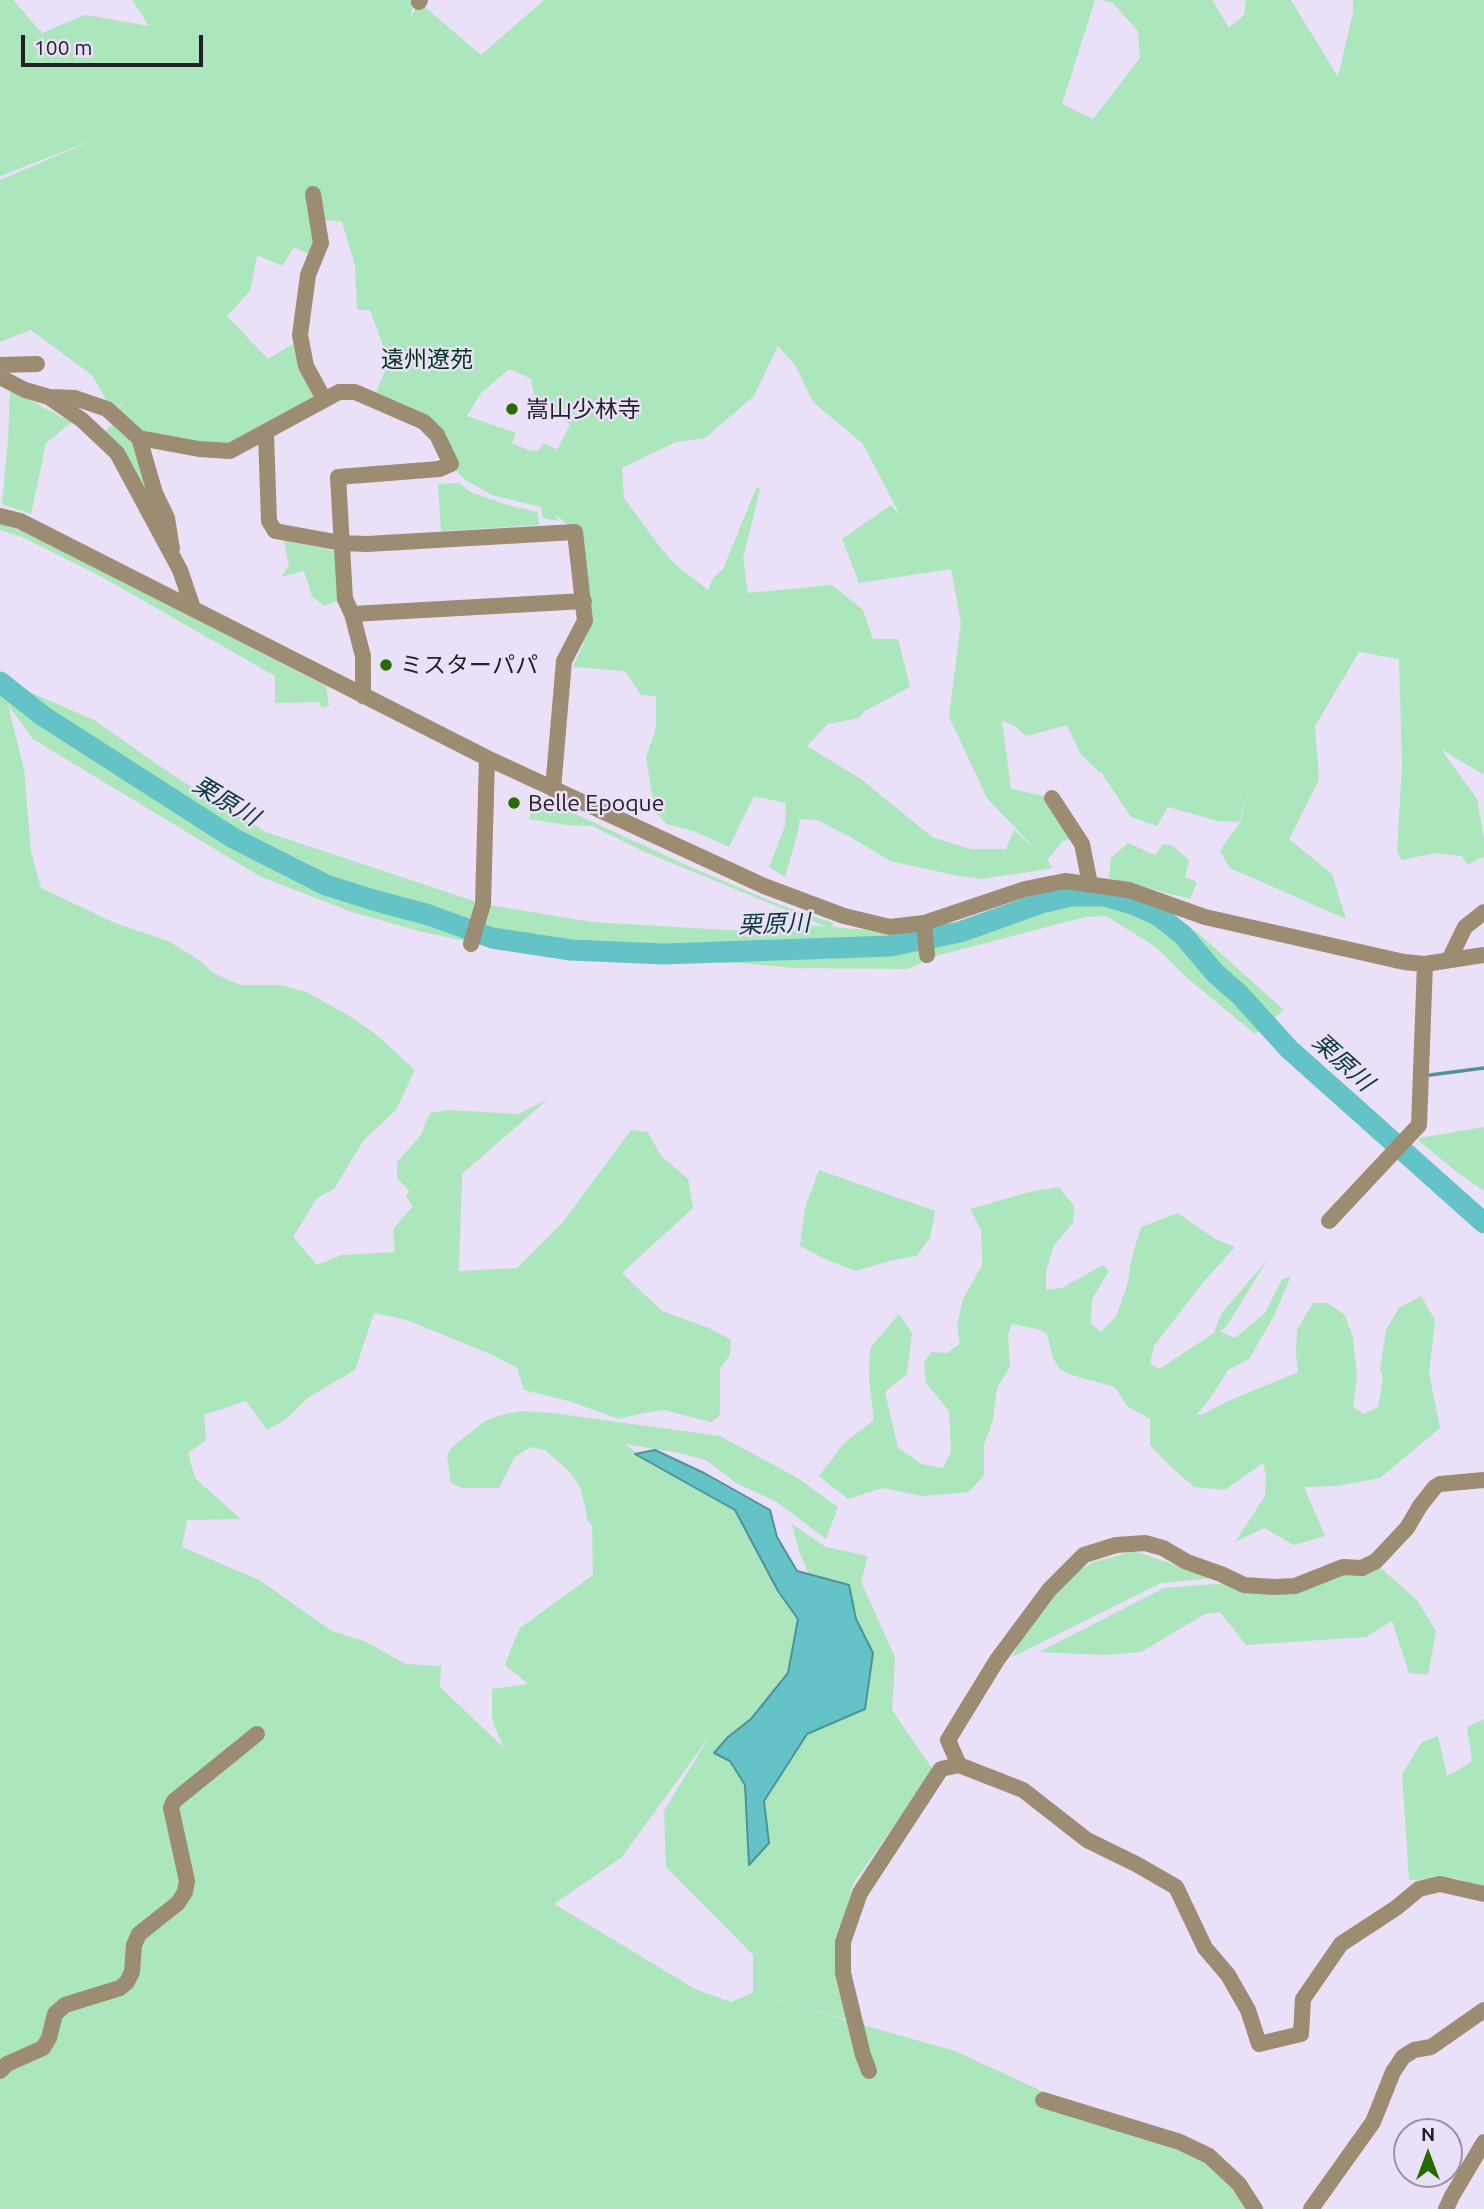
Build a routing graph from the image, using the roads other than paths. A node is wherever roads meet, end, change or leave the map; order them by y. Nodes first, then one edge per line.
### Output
1 (313, 194) dead end
2 (37, 364) dead end
3 (0, 365) edge
4 (0, 377) edge
5 (49, 397) junction
6 (324, 399) junction
7 (266, 433) junction
8 (139, 438) junction
9 (0, 516) edge
10 (341, 543) junction
11 (174, 561) junction
12 (584, 601) junction
13 (193, 608) junction
14 (352, 614) junction
15 (363, 696) junction
16 (487, 758) junction
17 (553, 789) junction
18 (1052, 798) dead end
19 (1090, 884) junction
20 (1484, 912) edge
21 (924, 928) junction
22 (471, 944) dead end
23 (927, 955) dead end
24 (1484, 955) edge
25 (1449, 960) junction
26 (1425, 964) junction
27 (1329, 1221) dead end
28 (1484, 1479) edge
29 (257, 1734) dead end
30 (959, 1765) junction
31 (1484, 1894) edge
32 (1484, 2010) edge
33 (0, 2071) edge
34 (869, 2071) dead end
35 (1043, 2100) dead end
36 (1484, 2141) edge
37 (1255, 2209) edge
38 (1311, 2209) edge
39 (1446, 2209) edge

1 - 6 street
2 - 3 street
4 - 5 street
5 - 8 street
5 - 11 street
6 - 7 street
6 - 10 street
7 - 8 street
7 - 10 street
8 - 11 street
9 - 13 street
10 - 12 street
10 - 14 street
11 - 13 street
12 - 14 street
12 - 17 street
13 - 15 street
14 - 15 street
15 - 16 street
16 - 17 street
16 - 22 street
17 - 21 street
18 - 19 street
19 - 21 street
19 - 26 street
20 - 25 street
21 - 23 street
24 - 25 street
25 - 26 street
26 - 27 street
28 - 30 street
29 - 33 street
30 - 31 street
30 - 34 street
32 - 38 street
35 - 37 street
36 - 39 street

